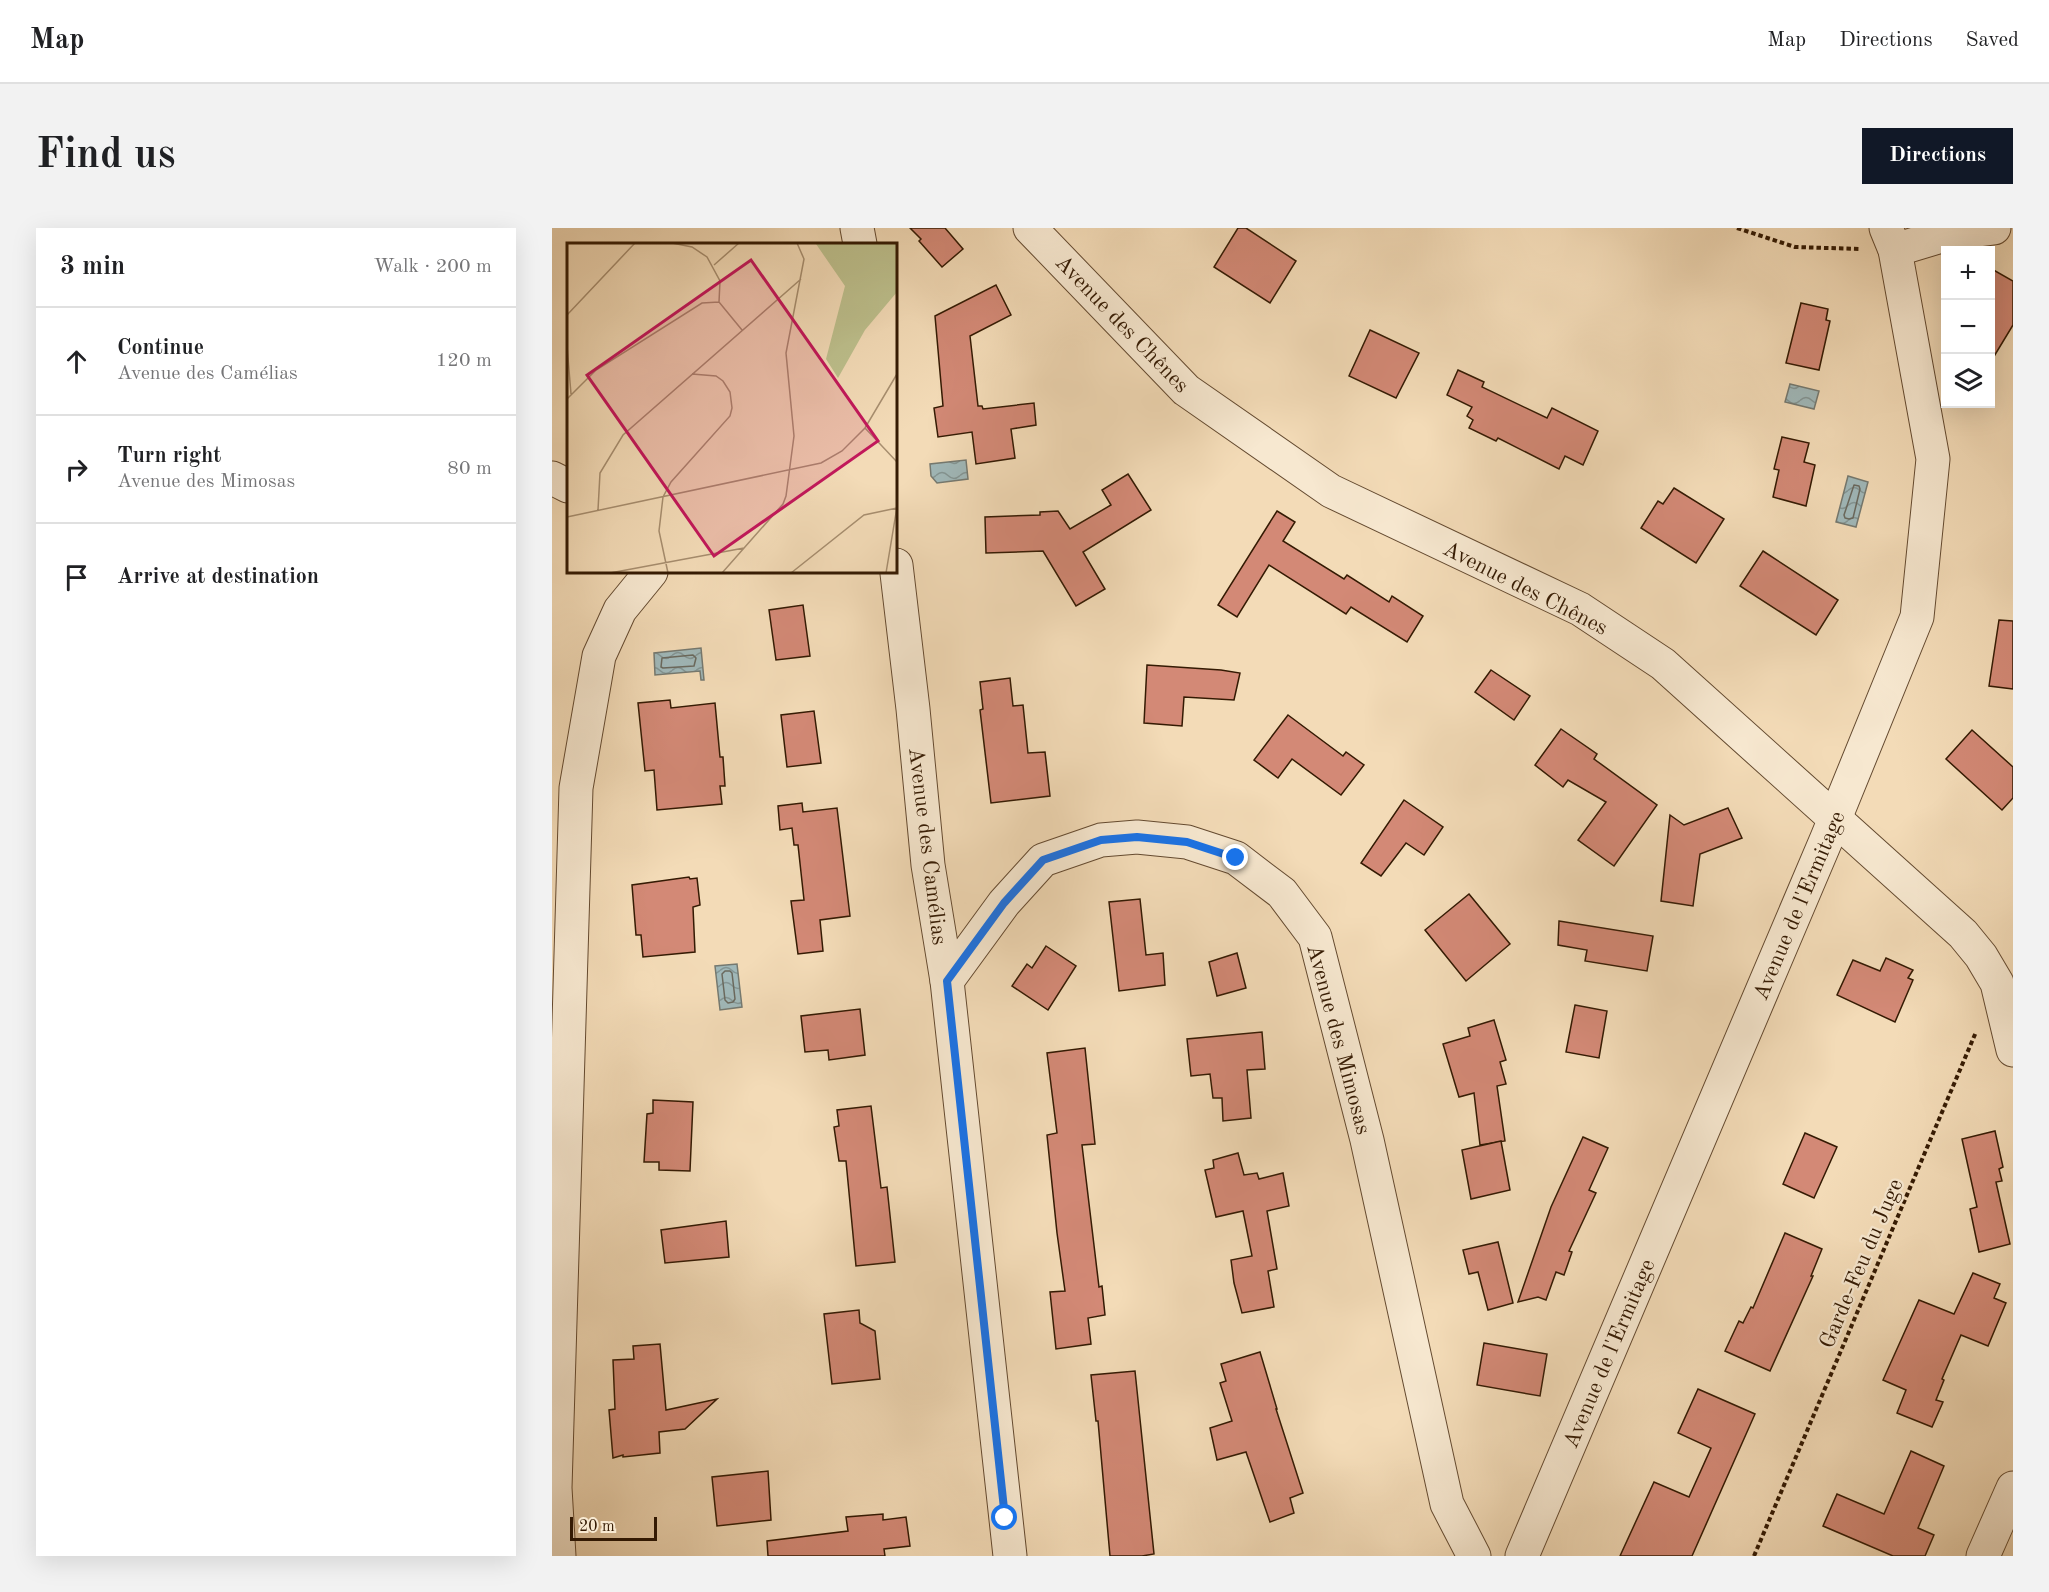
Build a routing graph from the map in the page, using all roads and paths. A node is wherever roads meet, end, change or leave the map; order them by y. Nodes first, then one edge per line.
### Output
1 (858, 228) edge
2 (1030, 228) edge
3 (1737, 228) edge
4 (1994, 228) edge
5 (1890, 239) edge
6 (860, 243) edge
7 (552, 478) edge
8 (567, 486) edge
9 (650, 573) edge
10 (897, 573) edge
11 (1835, 819) junction
12 (947, 981) junction
13 (1978, 1027) dead end
14 (2013, 1050) edge
15 (2013, 1488) edge
16 (559, 1556) edge
17 (1010, 1556) edge
18 (1474, 1556) edge
19 (1522, 1556) edge
20 (1754, 1556) edge
21 (1983, 1556) edge

1 - 6 street
2 - 11 street, Avenue des Chênes
3 - 5 path
4 - 5 street
5 - 11 street, Avenue de l'Ermitage
7 - 8 street
9 - 16 street
10 - 12 street, Avenue des Camélias
11 - 14 street, Avenue des Chênes
11 - 19 street, Avenue de l'Ermitage
12 - 17 street, Avenue des Camélias
12 - 18 street, Avenue des Mimosas
13 - 20 path, Garde-Feu du Juge
15 - 21 street

